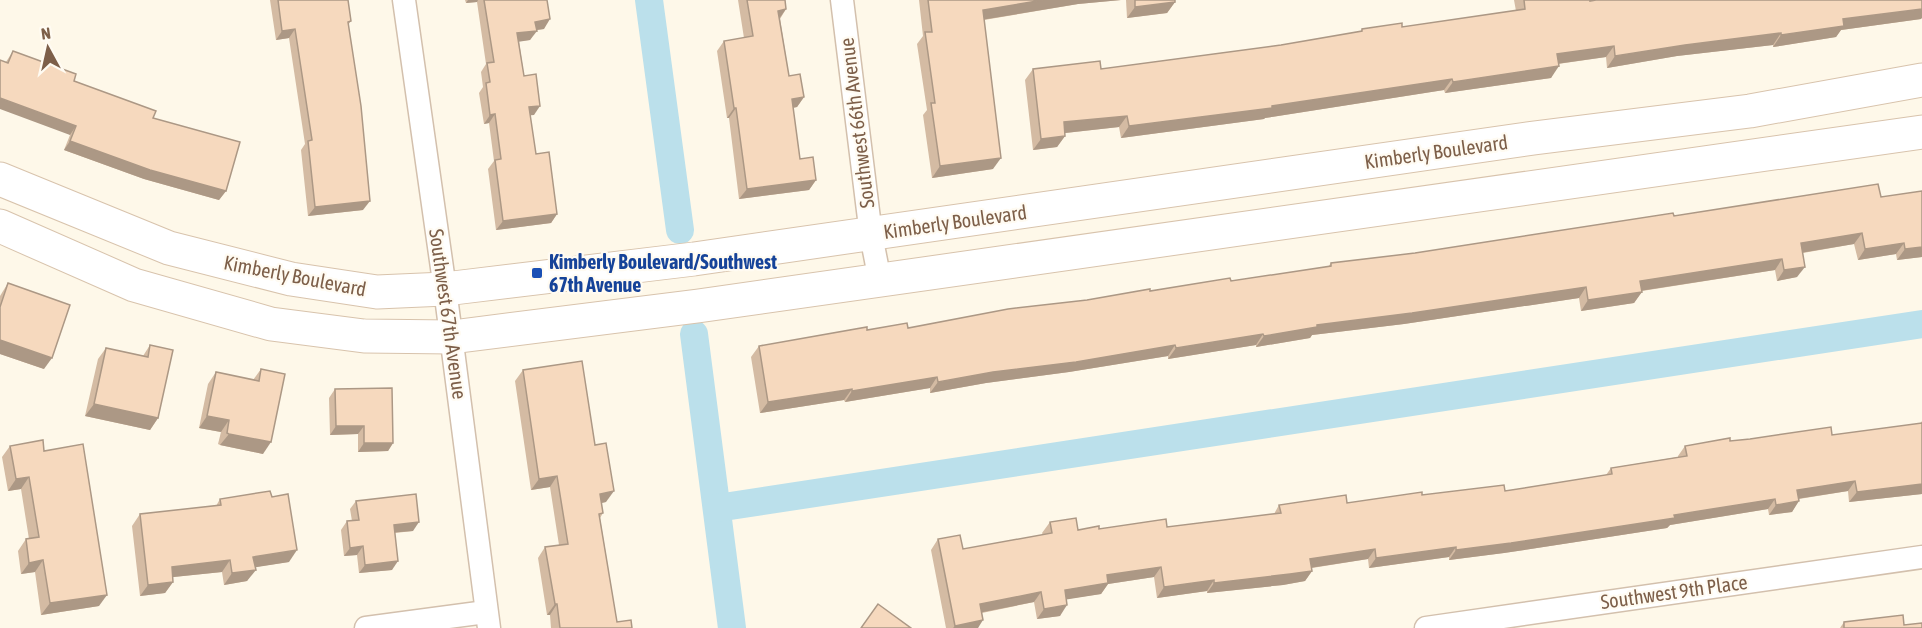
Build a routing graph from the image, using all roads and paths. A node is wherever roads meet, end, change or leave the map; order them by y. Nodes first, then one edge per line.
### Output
1 (404, 0) edge
2 (842, 0) edge
3 (1922, 80) edge
4 (1922, 132) edge
5 (1534, 138) junction
6 (0, 179) edge
7 (1540, 186) junction
8 (0, 226) edge
9 (871, 235) junction
10 (880, 281) junction
11 (445, 289) junction
12 (452, 337) junction
13 (1922, 557) edge
14 (488, 620) edge
15 (366, 628) edge
16 (1426, 628) edge

1 - 11 street, Southwest 67th Avenue
2 - 9 street, Southwest 66th Avenue
3 - 5 street, Kimberly Boulevard
4 - 7 street
5 - 7 street
5 - 9 street, Kimberly Boulevard
6 - 11 street, Kimberly Boulevard
7 - 10 street
8 - 12 street
9 - 10 street, Southwest 66th Avenue
9 - 11 street, Kimberly Boulevard
10 - 12 street
11 - 12 street, Southwest 67th Avenue
12 - 14 street, Southwest 67th Avenue
13 - 16 street, Southwest 9th Place
14 - 15 street

